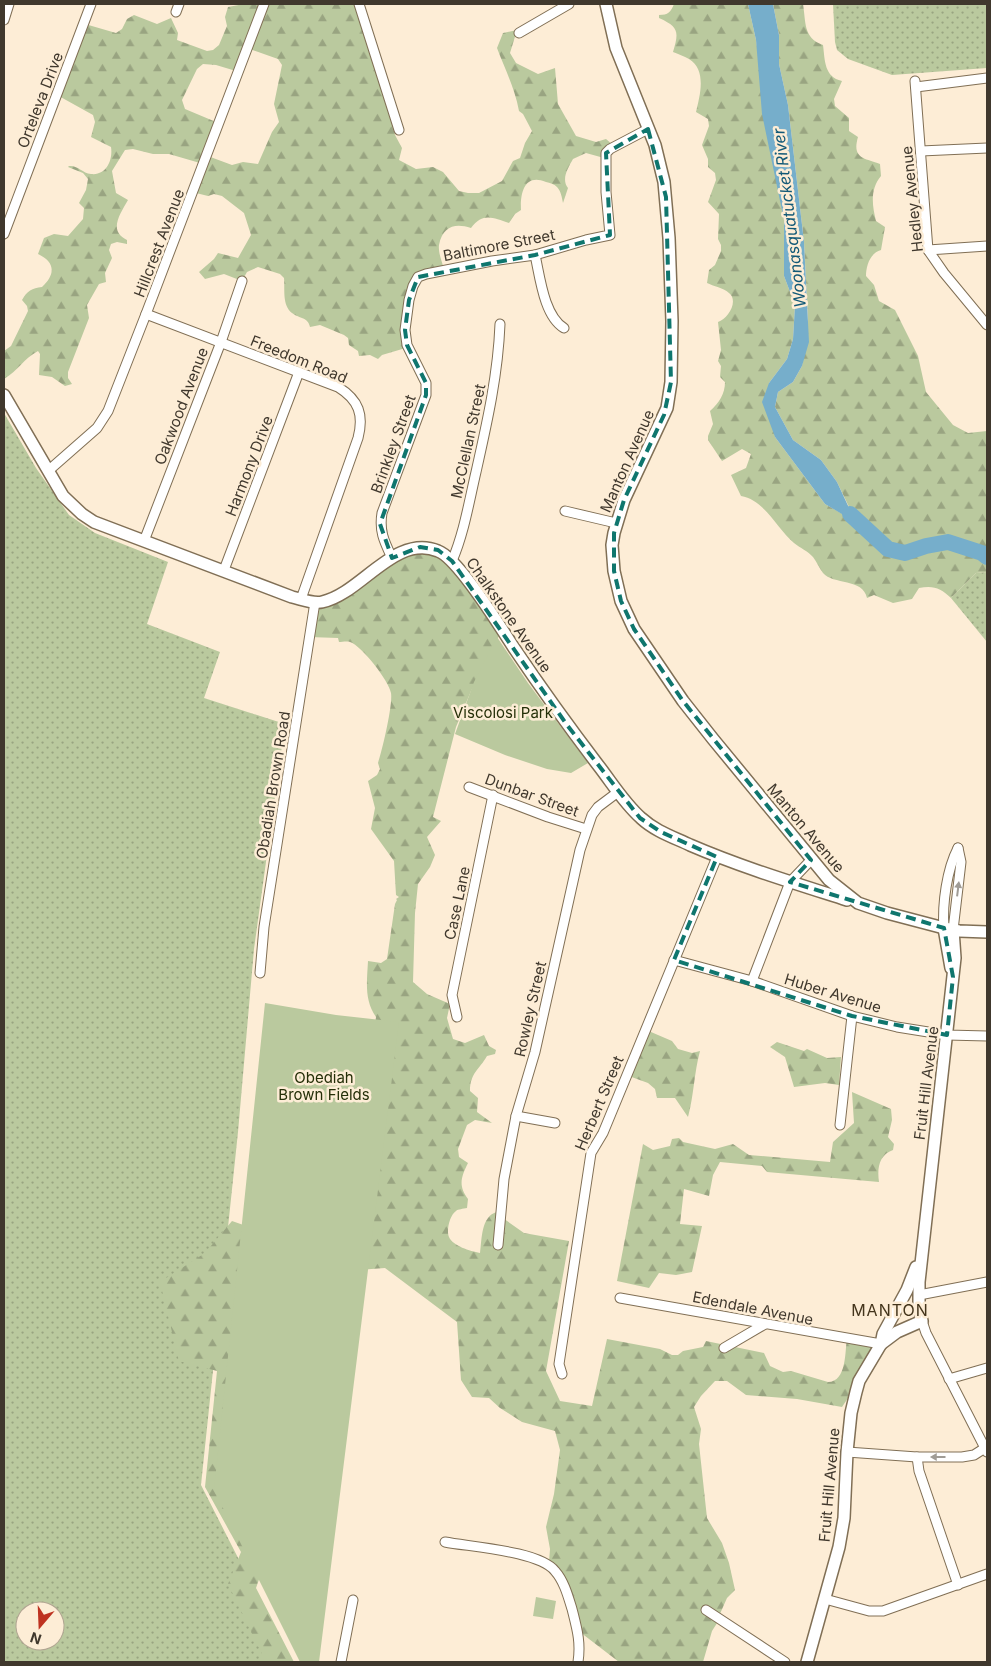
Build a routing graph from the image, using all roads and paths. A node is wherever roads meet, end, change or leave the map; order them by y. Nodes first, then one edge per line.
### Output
1 (9, 4) edge
2 (91, 4) edge
3 (264, 4) edge
4 (359, 4) edge
5 (569, 4) edge
6 (606, 4) edge
7 (4, 20) edge
8 (519, 33) dead end
9 (987, 78) edge
10 (648, 129) junction
11 (399, 130) dead end
12 (987, 148) edge
13 (921, 150) junction
14 (4, 234) edge
15 (987, 246) edge
16 (928, 250) junction
17 (535, 255) junction
18 (242, 281) dead end
19 (415, 282) joint
20 (146, 314) junction
21 (500, 324) dead end
22 (987, 325) edge
23 (564, 328) dead end
24 (221, 342) junction
25 (299, 372) junction
26 (4, 395) edge
27 (48, 471) junction
28 (565, 511) dead end
29 (616, 522) junction
30 (144, 541) junction
31 (392, 558) junction
32 (452, 561) junction
33 (224, 570) junction
34 (301, 599) junction
35 (315, 602) junction
36 (469, 787) dead end
37 (618, 792) junction
38 (493, 795) junction
39 (586, 829) junction
40 (717, 857) junction
41 (811, 860) junction
42 (790, 882) junction
43 (858, 903) junction
44 (949, 929) junction
45 (987, 932) edge
46 (674, 960) junction
47 (260, 973) dead end
48 (752, 982) junction
49 (852, 1016) junction
50 (457, 1017) dead end
51 (947, 1035) junction
52 (987, 1036) edge
53 (516, 1116) junction
54 (555, 1123) dead end
55 (840, 1125) dead end
56 (498, 1245) dead end
57 (922, 1252) junction
58 (987, 1282) edge
59 (919, 1295) junction
60 (620, 1298) dead end
61 (922, 1321) junction
62 (765, 1324) junction
63 (881, 1344) junction
64 (724, 1348) dead end
65 (987, 1368) edge
66 (562, 1374) dead end
67 (949, 1378) junction
68 (986, 1450) edge
69 (847, 1452) junction
70 (917, 1457) junction
71 (445, 1542) dead end
72 (987, 1574) edge
73 (958, 1584) junction
74 (825, 1599) junction
75 (353, 1600) dead end
76 (706, 1610) dead end
77 (341, 1662) edge
78 (578, 1662) edge
79 (785, 1662) edge
80 (807, 1662) edge

1 - 7 street
2 - 14 street, Orteleva Drive
3 - 20 street, Hillcrest Avenue
4 - 11 street
5 - 8 street
6 - 10 main road, Manton Avenue
9 - 13 street, Hedley Avenue
10 - 17 street, Baltimore Street
10 - 29 main road, Manton Avenue
12 - 13 street
13 - 16 street, Hedley Avenue
15 - 16 street
16 - 22 street, Hedley Avenue
17 - 19 street, Baltimore Street
17 - 23 street
18 - 24 street, Oakwood Avenue
19 - 31 street, Brinkley Street
20 - 24 street, Freedom Road
20 - 27 street, Hillcrest Avenue
21 - 32 street, McClellan Street
24 - 25 street, Freedom Road
24 - 30 street, Oakwood Avenue
25 - 33 street, Harmony Drive
25 - 34 street, Freedom Road
26 - 27 main road, Chalkstone Avenue
27 - 30 main road, Chalkstone Avenue
28 - 29 street
29 - 41 main road, Manton Avenue
30 - 33 main road, Chalkstone Avenue
31 - 32 main road, Chalkstone Avenue
31 - 35 main road, Chalkstone Avenue
32 - 37 main road, Chalkstone Avenue
33 - 34 main road, Chalkstone Avenue
34 - 35 main road, Chalkstone Avenue
35 - 47 street, Obadiah Brown Road
36 - 38 street, Dunbar Street
37 - 39 street, Rowley Street
37 - 40 main road, Chalkstone Avenue
38 - 39 street, Dunbar Street
38 - 50 street, Case Lane
39 - 53 street, Rowley Street
40 - 42 main road, Chalkstone Avenue
40 - 46 street, Herbert Street
41 - 42 street
41 - 43 main road, Manton Avenue
42 - 43 main road, Chalkstone Avenue
42 - 48 street
43 - 44 main road, Manton Avenue
44 -> 44 street
44 - 45 main road, Manton Avenue
44 - 51 main road, Fruit Hill Avenue
46 - 48 street, Huber Avenue
46 - 66 street, Herbert Street
48 - 49 street, Huber Avenue
49 - 51 street, Huber Avenue
49 - 55 street
51 - 52 street, Huber Avenue
51 - 57 main road, Fruit Hill Avenue
53 - 54 street
53 - 56 street, Rowley Street
57 - 59 main road, Fruit Hill Avenue
57 - 63 main road, Fruit Hill Avenue
58 - 59 street
59 - 61 main road, Fruit Hill Avenue
60 - 62 street, Edendale Avenue
61 - 63 main road, Fruit Hill Avenue
61 - 67 street
62 - 63 street, Edendale Avenue
62 - 64 street
63 - 69 main road, Fruit Hill Avenue
65 - 67 street
67 - 68 street
68 -> 70 street
69 - 70 street
69 - 74 main road, Fruit Hill Avenue
70 - 73 street
71 - 78 street
72 - 73 street
73 - 74 street
74 - 80 main road, Fruit Hill Avenue
75 - 77 street
76 - 79 street

